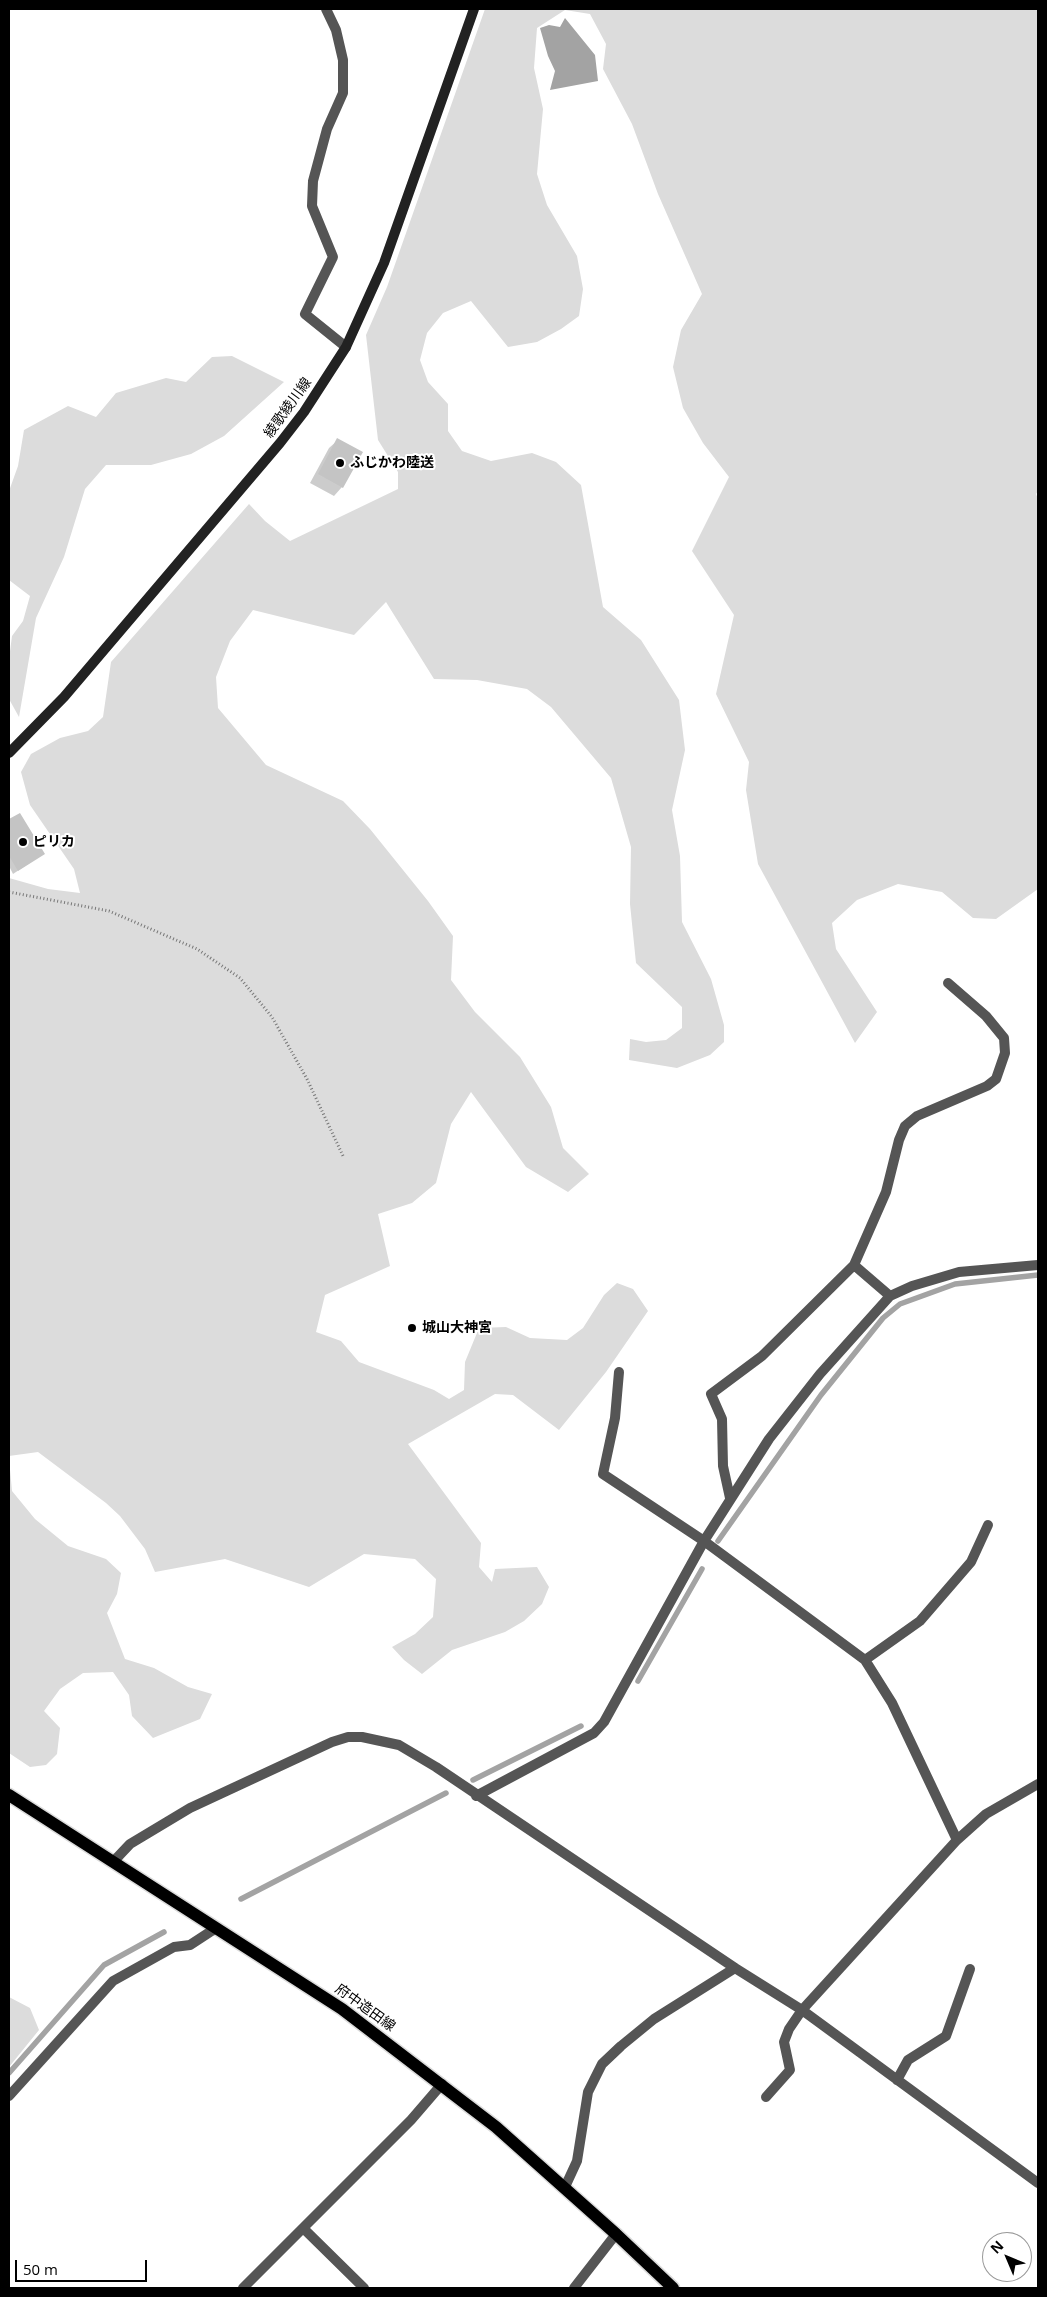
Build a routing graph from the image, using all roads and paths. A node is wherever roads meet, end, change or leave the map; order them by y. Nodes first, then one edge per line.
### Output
1 (326, 9) edge
2 (474, 9) edge
3 (346, 347) junction
4 (9, 753) edge
5 (9, 892) edge
6 (948, 983) dead end
7 (344, 1158) dead end
8 (854, 1265) junction
9 (1038, 1265) edge
10 (890, 1296) junction
11 (619, 1372) dead end
12 (730, 1498) junction
13 (988, 1525) dead end
14 (704, 1541) junction
15 (865, 1660) junction
16 (1038, 1784) edge
17 (9, 1795) edge
18 (476, 1796) junction
19 (957, 1840) junction
20 (113, 1862) junction
21 (216, 1928) junction
22 (735, 1968) junction
23 (970, 1969) dead end
24 (802, 2010) junction
25 (897, 2080) junction
26 (442, 2084) junction
27 (9, 2096) edge
28 (766, 2097) dead end
29 (1037, 2180) edge
30 (565, 2187) junction
31 (303, 2228) junction
32 (616, 2234) junction
33 (243, 2288) edge
34 (364, 2288) edge
35 (574, 2288) edge
36 (672, 2288) edge

1 - 3 street
2 - 3 main road, 綾歌綾川線
3 - 4 main road, 綾歌綾川線
5 - 7 path
6 - 8 street
8 - 10 street
8 - 12 street
9 - 10 street
10 - 12 street
11 - 14 street
12 - 14 street
13 - 15 street
14 - 15 street
14 - 18 street
15 - 19 street
16 - 19 street
17 - 20 main road, 府中造田線
18 - 20 street
18 - 22 street
19 - 24 street
20 - 21 main road, 府中造田線
21 - 26 main road, 府中造田線
21 - 27 street
22 - 24 street
22 - 30 street
23 - 25 street
24 - 25 street
24 - 28 street
25 - 29 street
26 - 30 main road, 府中造田線
26 - 31 street
30 - 32 main road, 府中造田線
31 - 33 street
31 - 34 street
32 - 35 street
32 - 36 main road, 府中造田線

